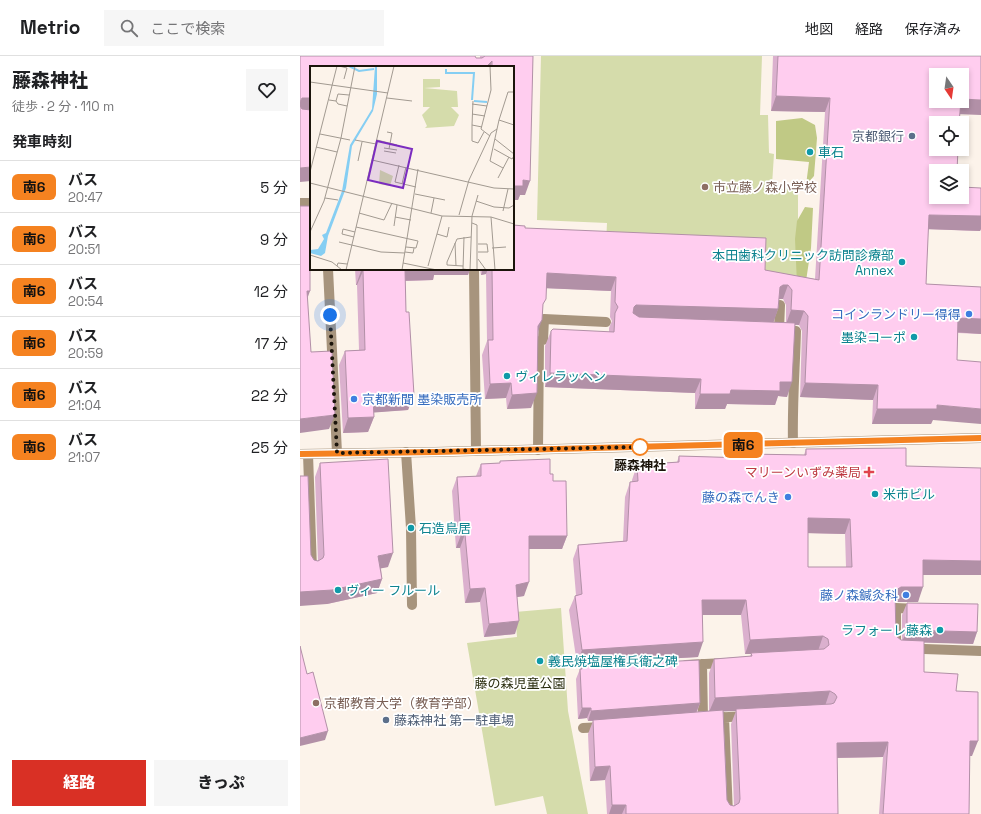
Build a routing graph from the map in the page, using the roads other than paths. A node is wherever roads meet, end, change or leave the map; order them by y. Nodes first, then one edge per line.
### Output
1 (328, 270) edge
2 (474, 270) edge
3 (780, 305) edge
4 (606, 322) dead end
5 (981, 438) edge
6 (793, 443) junction
7 (538, 450) junction
8 (476, 451) junction
9 (406, 452) junction
10 (337, 453) junction
11 (304, 454) edge
12 (312, 569) edge
13 (412, 605) dead end
14 (927, 609) edge
15 (981, 651) edge
16 (733, 662) edge
17 (702, 664) junction
18 (672, 666) edge
19 (755, 716) edge
20 (724, 717) junction
21 (613, 726) edge
22 (583, 728) dead end
23 (728, 814) edge

1 - 10 street
2 - 8 street
3 - 6 street
4 - 7 street
5 - 6 street
6 - 7 street
7 - 8 street
8 - 9 street
9 - 10 street
9 - 13 street
10 - 11 street
11 - 12 street
14 - 15 street
16 - 17 street
17 - 18 street
17 - 20 street
19 - 20 street
20 - 23 street
21 - 22 street

